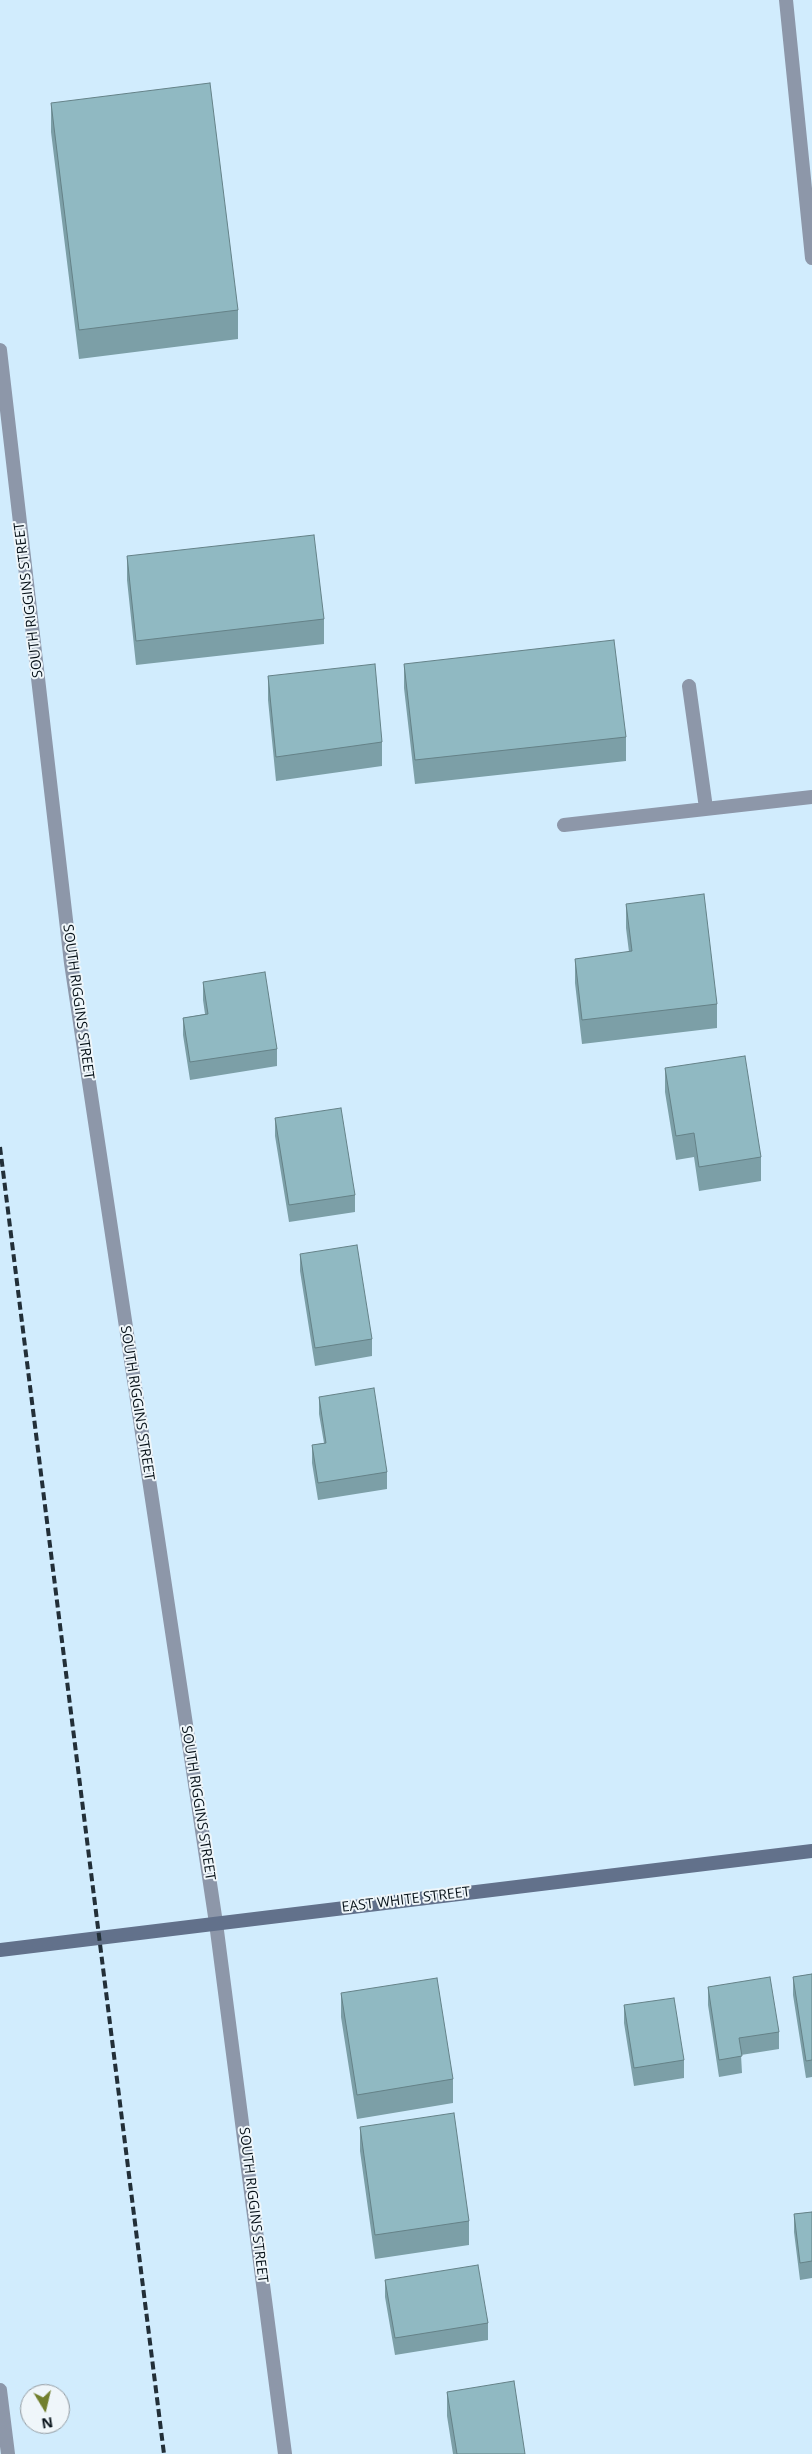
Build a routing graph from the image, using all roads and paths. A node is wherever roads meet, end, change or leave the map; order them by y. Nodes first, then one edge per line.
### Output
1 (786, 0) edge
2 (812, 258) edge
3 (0, 350) edge
4 (689, 686) dead end
5 (812, 796) edge
6 (706, 808) junction
7 (564, 825) dead end
8 (812, 1851) edge
9 (216, 1923) junction
10 (0, 1950) edge
11 (0, 2390) edge
12 (8, 2454) edge
13 (285, 2454) edge

1 - 2 street
3 - 9 street, SOUTH RIGGINS STREET
4 - 6 street
5 - 6 street
6 - 7 street
8 - 9 main road, EAST WHITE STREET
9 - 10 main road, EAST WHITE STREET
9 - 13 street, SOUTH RIGGINS STREET
11 - 12 street

